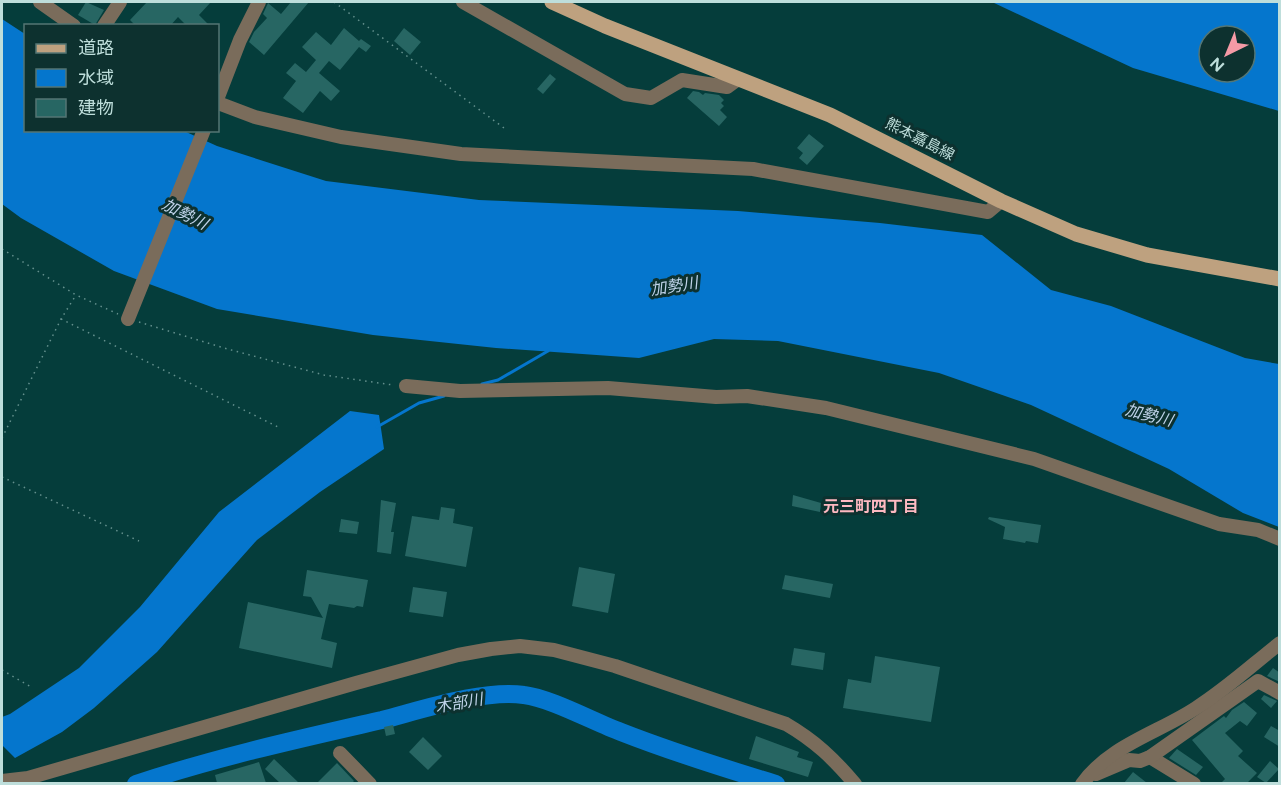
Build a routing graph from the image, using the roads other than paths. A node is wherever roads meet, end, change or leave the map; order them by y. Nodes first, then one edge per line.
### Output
1 (40, 2) edge
2 (120, 2) edge
3 (464, 2) edge
4 (552, 2) edge
5 (254, 4) edge
6 (71, 24) edge
7 (105, 24) edge
8 (738, 79) junction
9 (219, 95) edge
10 (219, 103) edge
11 (203, 132) edge
12 (1001, 201) junction
13 (1280, 279) edge
14 (128, 319) road end
15 (406, 386) road end
16 (1280, 539) edge
17 (1280, 643) edge
18 (1280, 693) edge
19 (340, 753) dead end
20 (1150, 757) junction
21 (2, 781) edge
22 (1084, 781) edge
23 (369, 783) edge
24 (855, 783) edge
25 (1194, 783) edge

1 - 6 street
2 - 7 street
3 - 8 street
4 - 8 main road, 熊本嘉島線
5 - 9 street
8 - 12 main road, 熊本嘉島線
10 - 12 street
11 - 14 street
12 - 13 main road, 熊本嘉島線
15 - 16 street
17 - 22 street
18 - 20 street
19 - 23 street
20 - 22 street
20 - 25 street
21 - 24 street

